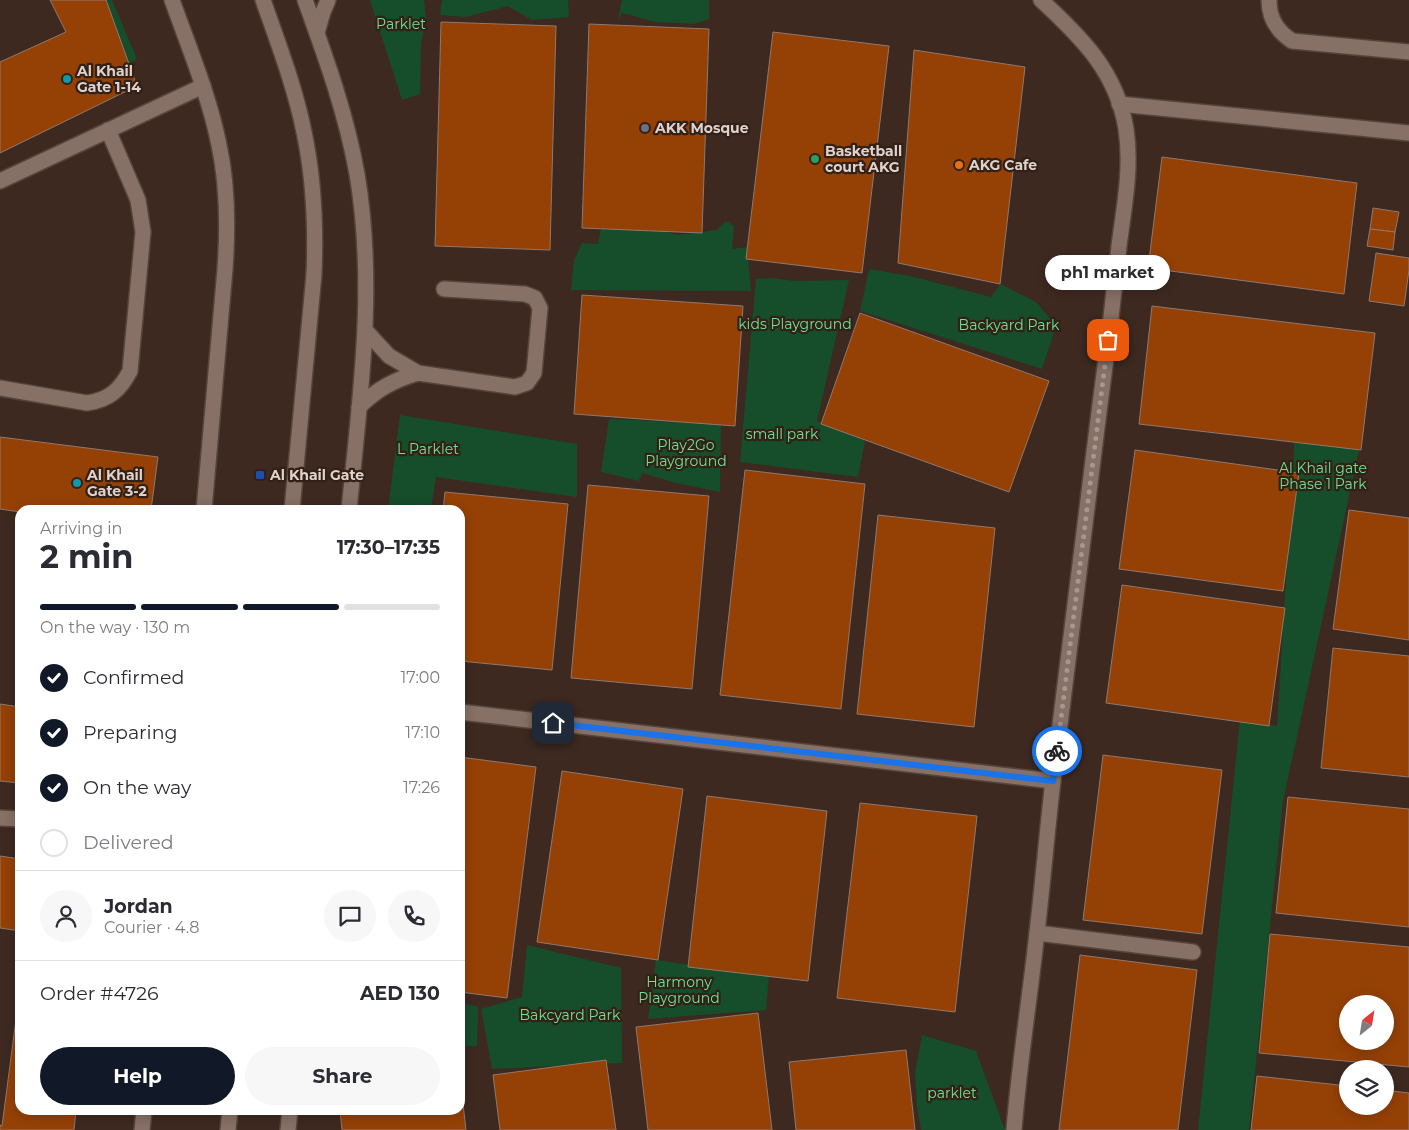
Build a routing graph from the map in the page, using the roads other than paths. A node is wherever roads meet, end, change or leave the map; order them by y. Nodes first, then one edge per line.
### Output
1 (172, 0) edge
2 (263, 0) edge
3 (305, 0) edge
4 (328, 0) edge
5 (1041, 0) edge
6 (1268, 0) edge
7 (317, 33) junction
8 (1409, 52) edge
9 (203, 86) junction
10 (1119, 104) junction
11 (108, 130) junction
12 (1409, 132) edge
13 (0, 181) edge
14 (444, 289) dead end
15 (366, 331) junction
16 (418, 373) junction
17 (0, 388) edge
18 (359, 407) junction
19 (204, 505) edge
20 (292, 505) edge
21 (350, 505) edge
22 (465, 713) edge
23 (1053, 781) junction
24 (0, 818) edge
25 (15, 819) edge
26 (1037, 933) junction
27 (1193, 952) dead end
28 (144, 1115) edge
29 (230, 1115) edge
30 (290, 1115) edge
31 (142, 1130) edge
32 (228, 1130) edge
33 (288, 1130) edge
34 (1014, 1130) edge

1 - 9 street
2 - 20 street
3 - 7 street
4 - 7 street
5 - 10 street
6 - 8 street
7 - 15 street
9 - 11 street
9 - 19 street
10 - 12 street
10 - 23 street
11 - 13 street
11 - 17 street
14 - 16 street
15 - 16 street
15 - 18 street
16 - 18 street
18 - 21 street
22 - 23 street
23 - 26 street
24 - 25 street
26 - 27 street
26 - 34 street
28 - 31 street
29 - 32 street
30 - 33 street

